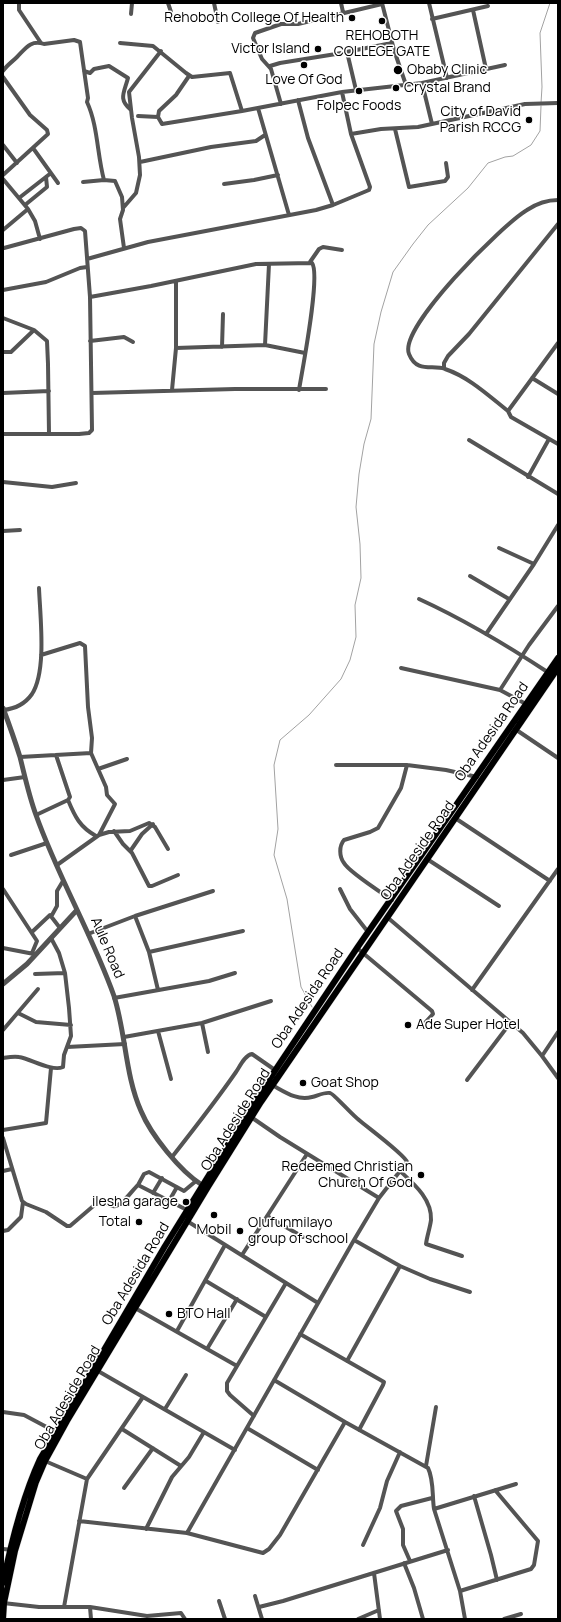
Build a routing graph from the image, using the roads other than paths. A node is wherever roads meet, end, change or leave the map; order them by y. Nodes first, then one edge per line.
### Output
1 (19, 3) edge
2 (132, 3) edge
3 (168, 3) edge
4 (214, 3) edge
5 (341, 3) edge
6 (382, 3) edge
7 (429, 3) edge
8 (488, 6) dead end
9 (473, 10) junction
10 (171, 12) dead end
11 (343, 12) junction
12 (131, 14) dead end
13 (432, 19) junction
14 (218, 22) dead end
15 (41, 43) junction
16 (120, 43) dead end
17 (392, 43) junction
18 (161, 52) junction
19 (347, 52) junction
20 (505, 65) dead end
21 (270, 66) junction
22 (486, 69) junction
23 (3, 71) edge
24 (84, 71) junction
25 (189, 76) junction
26 (3, 77) edge
27 (447, 78) junction
28 (422, 83) junction
29 (406, 85) junction
30 (356, 90) junction
31 (342, 92) junction
32 (298, 100) junction
33 (558, 103) edge
34 (281, 104) junction
35 (258, 108) junction
36 (131, 110) junction
37 (242, 111) junction
38 (138, 116) dead end
39 (158, 117) junction
40 (432, 124) junction
41 (395, 129) junction
42 (351, 134) junction
43 (265, 135) junction
44 (3, 145) edge
45 (33, 148) junction
46 (140, 162) junction
47 (17, 163) junction
48 (446, 163) dead end
49 (51, 173) junction
50 (3, 175) edge
51 (278, 175) junction
52 (46, 177) junction
53 (3, 180) edge
54 (104, 180) junction
55 (58, 182) dead end
56 (83, 182) dead end
57 (224, 184) dead end
58 (131, 197) junction
59 (19, 198) junction
60 (558, 200) edge
61 (123, 201) junction
62 (25, 205) junction
63 (333, 205) junction
64 (123, 208) junction
65 (28, 209) junction
66 (289, 215) junction
67 (558, 224) edge
68 (3, 230) edge
69 (40, 239) junction
70 (4, 248) dead end
71 (124, 248) junction
72 (342, 250) dead end
73 (87, 259) junction
74 (310, 262) junction
75 (269, 264) junction
76 (88, 267) junction
77 (176, 281) junction
78 (3, 290) edge
79 (90, 297) junction
80 (223, 314) dead end
81 (3, 318) edge
82 (34, 330) junction
83 (90, 341) junction
84 (133, 342) dead end
85 (558, 343) edge
86 (265, 345) junction
87 (222, 347) junction
88 (176, 348) junction
89 (556, 349) edge
90 (3, 352) edge
91 (306, 353) junction
92 (444, 368) junction
93 (532, 378) junction
94 (172, 390) junction
95 (299, 390) junction
96 (326, 390) dead end
97 (49, 391) junction
98 (3, 393) edge
99 (92, 393) junction
100 (558, 394) edge
101 (508, 411) junction
102 (3, 434) edge
103 (49, 434) junction
104 (548, 439) junction
105 (469, 440) dead end
106 (558, 444) edge
107 (528, 477) junction
108 (3, 482) edge
109 (76, 483) dead end
110 (558, 494) edge
111 (558, 525) edge
112 (20, 530) dead end
113 (3, 531) edge
114 (499, 548) dead end
115 (534, 564) junction
116 (470, 576) dead end
117 (39, 588) dead end
118 (419, 599) dead end
119 (509, 599) junction
120 (558, 606) edge
121 (486, 634) junction
122 (41, 655) junction
123 (522, 656) junction
124 (558, 658) edge
125 (401, 668) dead end
126 (558, 668) edge
127 (550, 674) junction
128 (500, 690) junction
129 (526, 704) junction
130 (3, 710) edge
131 (518, 729) junction
132 (91, 753) junction
133 (56, 755) junction
134 (20, 757) junction
135 (127, 758) dead end
136 (558, 758) edge
137 (336, 765) dead end
138 (407, 765) junction
139 (98, 769) junction
140 (25, 777) junction
141 (479, 778) junction
142 (3, 780) edge
143 (68, 800) junction
144 (36, 815) junction
145 (455, 818) junction
146 (153, 824) junction
147 (114, 832) junction
148 (98, 836) junction
149 (47, 843) junction
150 (168, 849) dead end
151 (131, 850) junction
152 (11, 855) dead end
153 (427, 859) junction
154 (57, 865) junction
155 (558, 869) edge
156 (178, 875) dead end
157 (63, 881) junction
158 (550, 881) junction
159 (3, 888) edge
160 (340, 888) dead end
161 (213, 891) dead end
162 (392, 900) junction
163 (499, 906) dead end
164 (77, 910) junction
165 (52, 915) junction
166 (135, 916) junction
167 (386, 917) junction
168 (60, 928) junction
169 (243, 931) dead end
170 (32, 932) junction
171 (368, 932) junction
172 (88, 934) junction
173 (51, 938) junction
174 (3, 948) edge
175 (360, 950) junction
176 (149, 952) junction
177 (34, 954) junction
178 (65, 973) junction
179 (235, 973) dead end
180 (35, 974) dead end
181 (3, 984) edge
182 (38, 989) dead end
183 (158, 990) junction
184 (472, 990) junction
185 (114, 998) junction
186 (271, 1001) dead end
187 (18, 1013) junction
188 (202, 1022) junction
189 (510, 1022) junction
190 (71, 1025) junction
191 (422, 1026) dead end
192 (3, 1030) edge
193 (158, 1031) junction
194 (558, 1032) edge
195 (124, 1037) junction
196 (126, 1044) junction
197 (67, 1047) junction
198 (208, 1052) dead end
199 (289, 1054) junction
200 (542, 1056) junction
201 (3, 1058) edge
202 (51, 1068) junction
203 (275, 1070) junction
204 (558, 1078) edge
205 (171, 1079) dead end
206 (466, 1080) dead end
207 (272, 1085) junction
208 (252, 1117) junction
209 (3, 1130) edge
210 (3, 1138) edge
211 (307, 1154) junction
212 (172, 1157) junction
213 (12, 1169) junction
214 (3, 1171) edge
215 (400, 1171) junction
216 (162, 1178) junction
217 (196, 1181) junction
218 (138, 1185) junction
219 (202, 1185) junction
220 (177, 1187) junction
221 (153, 1193) junction
222 (379, 1198) junction
223 (169, 1201) junction
224 (23, 1202) junction
225 (187, 1210) junction
226 (267, 1216) junction
227 (187, 1221) junction
228 (3, 1231) edge
229 (303, 1237) dead end
230 (354, 1240) junction
231 (225, 1245) junction
232 (242, 1256) junction
233 (462, 1256) dead end
234 (400, 1266) junction
235 (206, 1281) junction
236 (286, 1283) junction
237 (470, 1292) dead end
238 (140, 1296) junction
239 (237, 1299) junction
240 (318, 1303) junction
241 (135, 1308) junction
242 (266, 1316) junction
243 (177, 1331) junction
244 (300, 1334) junction
245 (207, 1349) junction
246 (347, 1361) junction
247 (238, 1366) junction
248 (98, 1371) junction
249 (186, 1375) dead end
250 (91, 1378) junction
251 (274, 1380) junction
252 (143, 1397) junction
253 (436, 1406) dead end
254 (165, 1409) junction
255 (3, 1412) edge
256 (254, 1416) junction
257 (345, 1422) junction
258 (248, 1428) junction
259 (122, 1429) junction
260 (359, 1430) junction
261 (56, 1432) junction
262 (204, 1432) junction
263 (153, 1448) junction
264 (234, 1450) junction
265 (400, 1452) junction
266 (45, 1461) junction
267 (181, 1466) junction
268 (426, 1466) junction
269 (318, 1470) junction
270 (87, 1479) junction
271 (516, 1484) dead end
272 (124, 1488) dead end
273 (495, 1490) junction
274 (474, 1496) junction
275 (432, 1498) junction
276 (434, 1509) junction
277 (79, 1521) junction
278 (146, 1529) junction
279 (187, 1533) junction
280 (363, 1545) dead end
281 (3, 1549) edge
282 (12, 1550) junction
283 (448, 1550) junction
284 (410, 1561) junction
285 (404, 1563) junction
286 (374, 1573) junction
287 (497, 1580) junction
288 (3, 1583) edge
289 (460, 1591) junction
290 (255, 1596) dead end
291 (219, 1601) dead end
292 (3, 1603) edge
293 (64, 1607) junction
294 (90, 1607) junction
295 (259, 1607) junction
296 (379, 1610) junction
297 (521, 1614) dead end
298 (3, 1619) edge
299 (91, 1619) edge
300 (185, 1619) edge
301 (225, 1619) edge
302 (262, 1619) edge
303 (358, 1619) edge
304 (380, 1619) edge
305 (423, 1619) edge
306 (466, 1619) edge
307 (504, 1619) edge

1 - 15 street
2 - 12 street
3 - 10 street
4 - 14 street
5 - 11 street
6 - 11 street
6 - 17 street
7 - 13 street
8 - 9 street
9 - 13 street
9 - 22 street
11 - 21 street
13 - 27 street
15 - 23 street
15 - 24 street
16 - 18 street
17 - 19 street
17 - 29 street
18 - 25 street
18 - 36 street
19 - 21 street
19 - 30 street
20 - 22 street
21 - 34 street
22 - 27 street
24 - 36 street
24 - 54 street
25 - 37 street
25 - 39 street
26 - 45 street
27 - 28 street
28 - 29 street
28 - 40 street
29 - 30 street
30 - 31 street
31 - 32 street
31 - 42 street
32 - 34 street
32 - 63 street
33 - 40 street
34 - 35 street
35 - 37 street
35 - 43 street
36 - 46 street
37 - 39 street
38 - 39 street
40 - 41 street
41 - 42 street
41 - 48 street
42 - 63 street
43 - 46 street
43 - 51 street
44 - 47 street
45 - 47 street
45 - 49 street
46 - 58 street
47 - 50 street
49 - 52 street
49 - 55 street
51 - 57 street
51 - 66 street
52 - 59 street
52 - 62 street
53 - 59 street
54 - 56 street
54 - 61 street
58 - 61 street
58 - 64 street
59 - 62 street
60 - 92 street
61 - 64 street
62 - 65 street
63 - 66 street
64 - 71 street
65 - 68 street
65 - 69 street
66 - 71 street
67 - 92 street
69 - 70 street
69 - 73 street
71 - 73 street
72 - 74 street
73 - 76 street
74 - 75 street
74 - 91 street
75 - 77 street
75 - 86 street
76 - 78 street
76 - 79 street
77 - 79 street
77 - 88 street
79 - 83 street
80 - 87 street
81 - 82 street
82 - 90 street
82 - 97 street
83 - 84 street
83 - 99 street
85 - 89 street
86 - 87 street
86 - 91 street
87 - 88 street
88 - 94 street
89 - 93 street
91 - 95 street
92 - 101 street
93 - 100 street
93 - 101 street
94 - 95 street
94 - 99 street
95 - 96 street
97 - 98 street
97 - 103 street
99 - 103 street
101 - 104 street
102 - 103 street
104 - 106 street
104 - 107 street
105 - 107 street
107 - 110 street
108 - 109 street
111 - 115 street
112 - 113 street
114 - 115 street
115 - 119 street
116 - 119 street
117 - 122 street
118 - 121 street
119 - 121 street
120 - 123 street
121 - 123 street
122 - 130 street
122 - 132 street
123 - 127 street
123 - 128 street
124 - 127 main road, Oba Adesida Road
125 - 128 street
126 - 127 main road, Oba Adeside Road
127 - 129 main road, Oba Adesida Road
127 - 131 main road, Oba Adeside Road
128 - 129 street
129 - 141 main road, Oba Adesida Road
130 - 134 street, Aule Road
131 - 136 street
131 - 141 main road, Oba Adeside Road
132 - 133 street
132 - 139 street
133 - 134 street
133 - 143 street
134 - 140 street, Aule Road
135 - 139 street
137 - 138 street
138 - 141 street
138 - 162 street
139 - 148 street
140 - 142 street
140 - 144 street, Aule Road
141 - 145 main road, Oba Adeside Road
141 - 162 main road, Oba Adesida Road
143 - 144 street
143 - 148 street
144 - 149 street, Aule Road
145 - 153 main road, Oba Adeside Road
145 - 158 street
146 - 147 street
146 - 150 street
146 - 151 street
147 - 148 street
147 - 151 street
148 - 154 street
149 - 152 street
149 - 154 street, Aule Road
151 - 156 street
153 - 163 street
153 - 167 main road, Oba Adeside Road
154 - 157 street, Aule Road
155 - 158 street
157 - 164 street, Aule Road
157 - 165 street
158 - 184 street
159 - 170 street
160 - 171 street
161 - 166 street
162 - 171 main road, Oba Adesida Road
164 - 168 street
164 - 172 street, Aule Road
165 - 168 street
165 - 170 street
166 - 172 street
166 - 176 street
167 - 175 main road, Oba Adeside Road
167 - 184 street
168 - 173 street
169 - 176 street
170 - 177 street
171 - 175 main road, Oba Adesida Road
172 - 185 street, Aule Road
173 - 177 street
173 - 178 street
174 - 177 street
175 - 191 street
175 - 199 main road, Oba Adesida Road
176 - 183 street
177 - 181 street
178 - 180 street
178 - 190 street
179 - 183 street
182 - 187 street
183 - 185 street
184 - 189 street
185 - 195 street, Aule Road
186 - 188 street
187 - 190 street
187 - 192 street
188 - 193 street
188 - 198 street
189 - 200 street
189 - 206 street
190 - 197 street
193 - 195 street
193 - 205 street
194 - 200 street
195 - 196 street, Aule Road
196 - 197 street
196 - 212 street, Aule Road
197 - 202 street
199 - 203 main road, Oba Adesida Road
199 - 207 main road, Oba Adeside Road
200 - 204 street
201 - 202 street
202 - 209 street
203 - 212 street
203 - 219 main road, Oba Adesida Road
207 - 208 main road, Oba Adeside Road
207 - 215 street
208 - 211 street
208 - 227 main road, Oba Adeside Road
210 - 213 street
211 - 222 street
211 - 226 street
212 - 217 street, Aule Road
213 - 214 street
213 - 224 street
215 - 222 street
215 - 233 street
216 - 218 street
216 - 220 street
216 - 221 street
217 - 219 street, Aule Road
217 - 220 street
218 - 221 street
218 - 224 street
219 - 225 main road, Oba Adesida Road
220 - 223 street
221 - 223 street
222 - 230 street
223 - 225 street
224 - 228 street
225 - 238 main road, Oba Adesida Road
226 - 229 street
226 - 232 street
227 - 231 street
227 - 238 main road, Oba Adeside Road
230 - 234 street
230 - 240 street
231 - 232 street
231 - 235 street
232 - 236 street
234 - 237 street
234 - 246 street
235 - 239 street
235 - 243 street
236 - 240 street
236 - 242 street
238 - 241 main road, Oba Adeside Road
238 - 250 main road, Oba Adesida Road
239 - 242 street
239 - 245 street
240 - 244 street
241 - 243 street
241 - 248 main road, Oba Adeside Road
242 - 247 street
243 - 245 street
244 - 246 street
244 - 251 street
245 - 247 street
246 - 260 street
247 - 256 street
248 - 250 main road, Oba Adeside Road
248 - 252 street
249 - 254 street
250 - 261 main road, Oba Adesida Road
250 - 266 main road, Oba Adeside Road
251 - 256 street
251 - 257 street
252 - 254 street
252 - 259 street
253 - 268 street
254 - 262 street
255 - 261 street
256 - 258 street
257 - 260 street
257 - 269 street
258 - 264 street
258 - 269 street
259 - 263 street
259 - 270 street
260 - 265 street
261 - 282 main road, Oba Adesida Road
262 - 264 street
262 - 267 street
263 - 267 street
263 - 272 street
264 - 279 street
265 - 268 street
265 - 280 street
266 - 270 street
266 - 282 main road, Oba Adeside Road
267 - 278 street
268 - 275 street
269 - 279 street
270 - 277 street
271 - 273 street
273 - 274 street
273 - 287 street
274 - 276 street
274 - 287 street
275 - 276 street
275 - 284 street
276 - 283 street
277 - 278 street
277 - 293 street
278 - 279 street
281 - 282 street
282 - 288 main road, Oba Adesida Road
282 - 292 main road, Oba Adeside Road
283 - 284 street
283 - 289 street
284 - 285 street
285 - 286 street
285 - 305 street
286 - 295 street
286 - 296 street
287 - 289 street
289 - 306 street
290 - 295 street
291 - 301 street
292 - 293 street
292 - 298 main road, Oba Adeside Road
293 - 294 street
294 - 299 street
294 - 300 street
295 - 302 street
296 - 303 street
296 - 304 street
297 - 307 street

